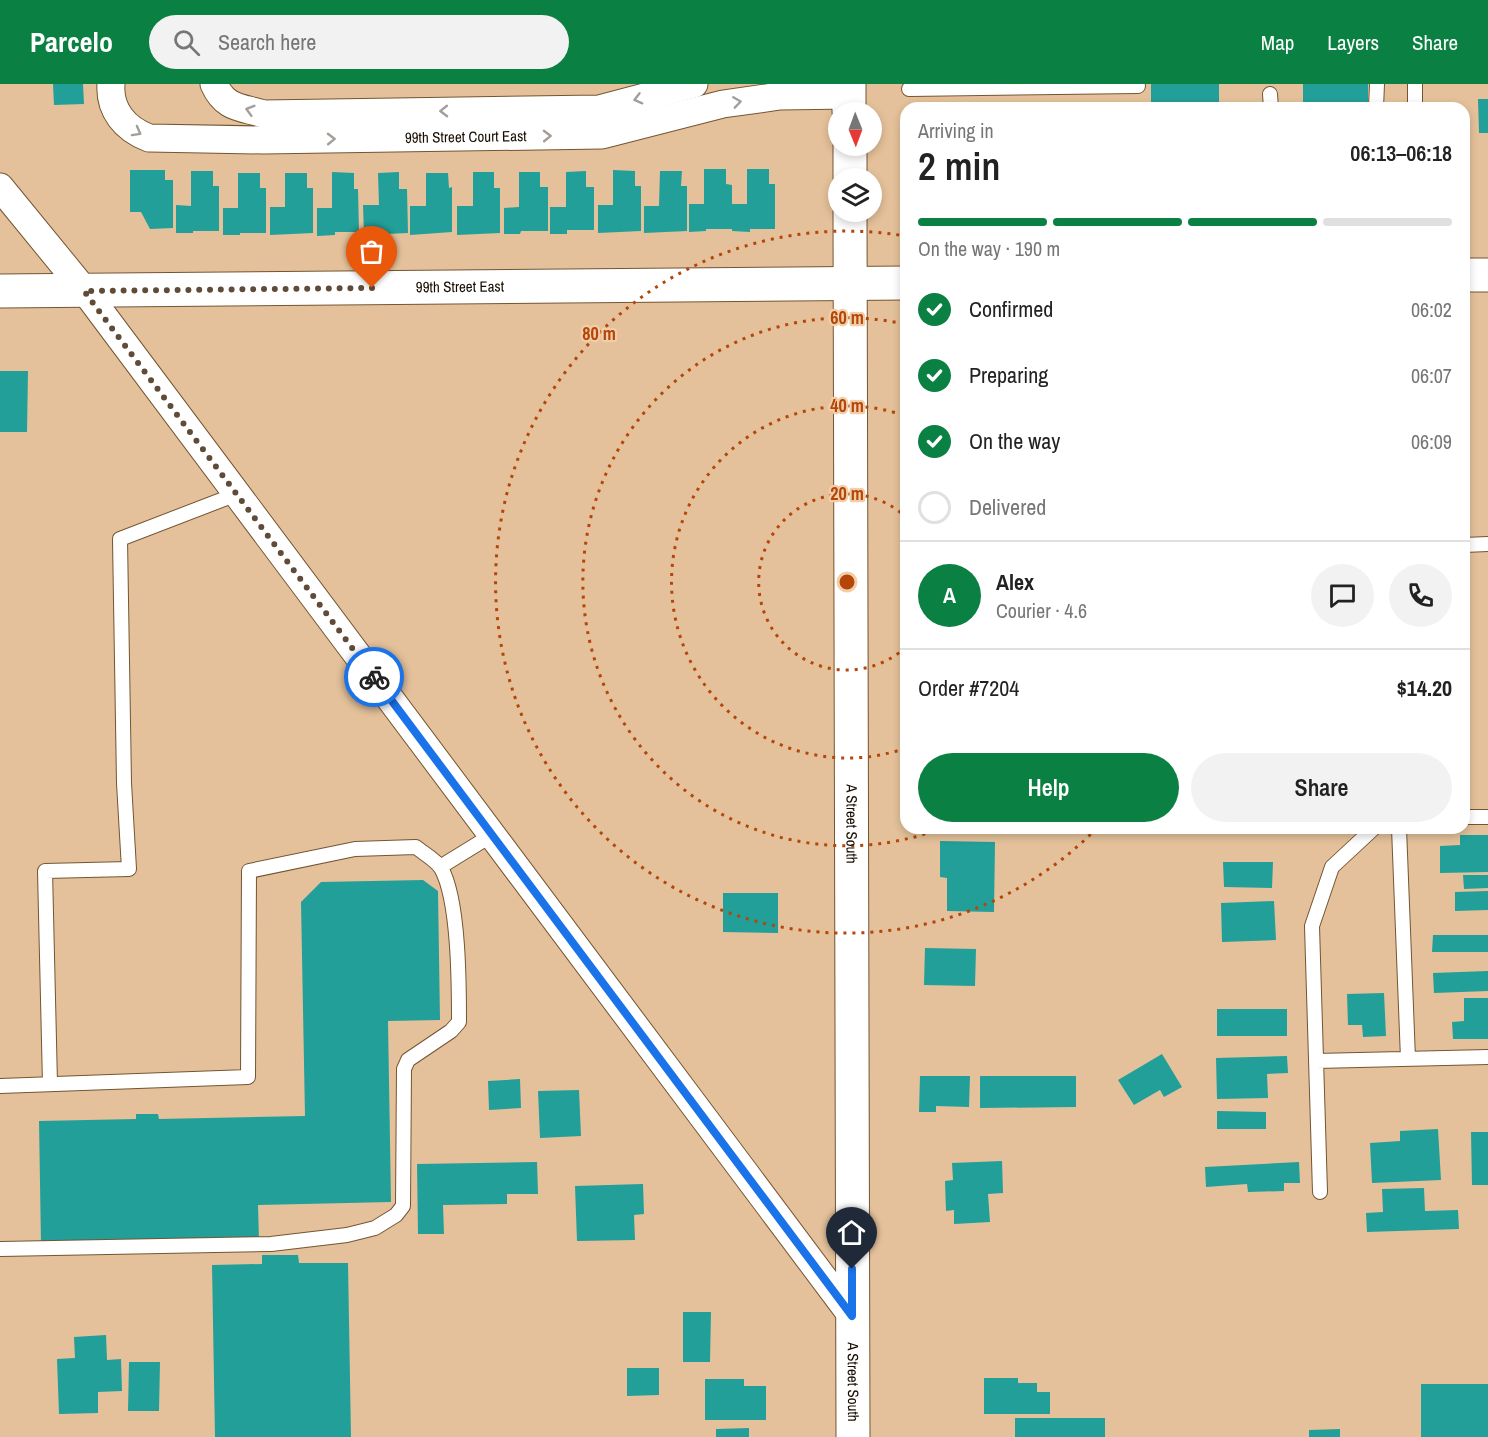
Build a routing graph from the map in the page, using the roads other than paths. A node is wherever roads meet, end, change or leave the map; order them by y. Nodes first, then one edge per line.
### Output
1 (111, 84) edge
2 (214, 84) edge
3 (694, 84) edge
4 (1377, 84) edge
5 (1415, 84) edge
6 (1072, 85) edge
7 (1138, 86) dead end
8 (909, 89) dead end
9 (849, 97) edge
10 (1376, 102) edge
11 (1415, 102) edge
12 (0, 188) edge
13 (850, 222) edge
14 (1470, 275) edge
15 (1488, 275) edge
16 (900, 283) edge
17 (850, 284) junction
18 (0, 291) edge
19 (84, 291) junction
20 (237, 494) junction
21 (1488, 544) edge
22 (1470, 545) edge
23 (1470, 817) edge
24 (1488, 817) edge
25 (1368, 834) edge
26 (1399, 834) edge
27 (492, 835) junction
28 (440, 867) junction
29 (1488, 1057) edge
30 (1408, 1059) junction
31 (1316, 1061) junction
32 (50, 1084) junction
33 (0, 1086) edge
34 (1320, 1192) dead end
35 (0, 1249) edge
36 (852, 1316) junction
37 (853, 1437) edge

1 -> 9 street, 99th Street Court East
3 -> 2 street, 99th Street Court East
4 - 10 lane
5 - 11 lane
6 - 7 lane
6 - 8 lane
12 - 19 street
13 - 17 street, A Street South
14 - 15 street
16 - 17 street, 99th Street East
17 - 19 street, 99th Street East
17 - 36 street, A Street South
18 - 19 street, 99th Street East
19 - 20 street
20 - 27 street
20 - 32 lane
21 - 22 lane
23 - 24 lane
25 - 31 lane
26 - 30 lane
27 - 28 lane
27 - 36 street
28 - 32 lane
28 - 35 lane
29 - 30 lane
30 - 31 lane
31 - 34 lane
32 - 33 lane
36 - 37 street, A Street South

